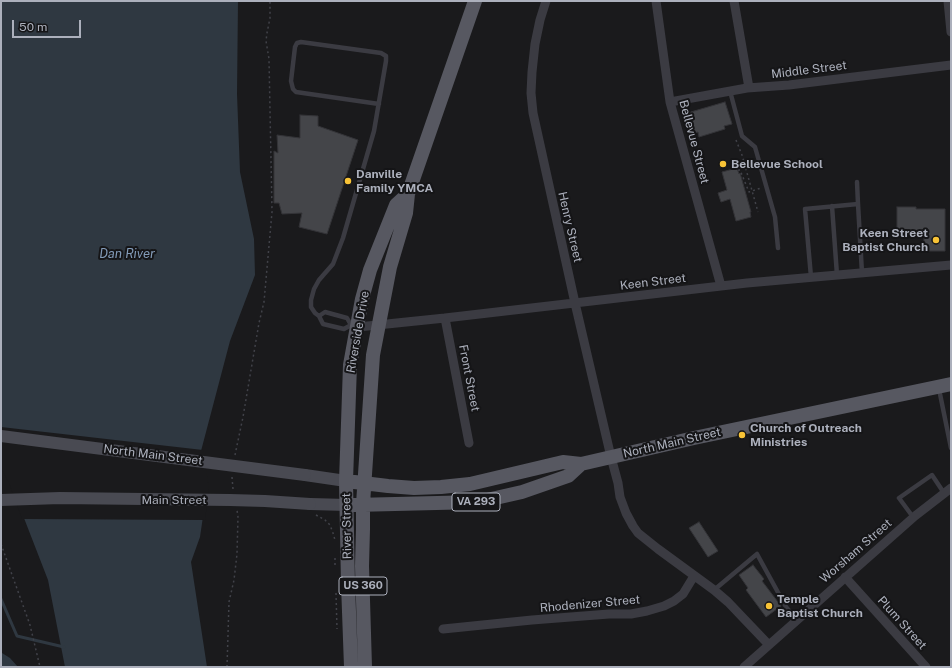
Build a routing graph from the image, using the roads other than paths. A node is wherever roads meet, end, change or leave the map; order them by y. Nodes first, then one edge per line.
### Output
1 (475, 1) edge
2 (546, 1) edge
3 (656, 1) edge
4 (734, 1) edge
5 (948, 1) edge
6 (951, 32) edge
7 (951, 65) edge
8 (749, 88) junction
9 (730, 91) junction
10 (670, 102) junction
11 (379, 104) junction
12 (857, 182) dead end
13 (408, 194) junction
14 (858, 204) junction
15 (832, 206) junction
16 (778, 248) dead end
17 (951, 265) edge
18 (862, 273) junction
19 (837, 275) junction
20 (811, 277) junction
21 (721, 286) junction
22 (575, 303) junction
23 (319, 316) junction
24 (445, 318) junction
25 (379, 325) junction
26 (354, 326) junction
27 (945, 385) edge
28 (1, 436) edge
29 (469, 443) dead end
30 (951, 448) edge
31 (611, 457) junction
32 (581, 464) junction
33 (346, 480) junction
34 (364, 483) junction
35 (947, 490) edge
36 (1, 500) edge
37 (363, 504) junction
38 (347, 505) junction
39 (913, 517) junction
40 (694, 576) junction
41 (845, 576) junction
42 (714, 590) junction
43 (797, 620) junction
44 (443, 629) dead end
45 (768, 645) junction
46 (352, 667) edge
47 (365, 667) edge
48 (744, 667) edge
49 (926, 667) edge

1 - 13 main road, Riverside Drive
2 - 22 street, Henry Street
3 - 10 street, Bellevue Street
4 - 8 street
5 - 6 street
7 - 8 street, Middle Street
8 - 9 street, Middle Street
9 - 10 street, Middle Street
9 - 16 lane
10 - 21 street, Bellevue Street
11 - 11 lane
11 - 23 lane
12 - 14 lane
13 - 25 main road, Riverside Drive
13 - 26 main road, Riverside Drive
14 - 15 lane
14 - 18 lane
15 - 19 lane
15 - 20 lane
17 - 18 street, Keen Street
18 - 19 street, Keen Street
19 - 20 street, Keen Street
20 - 21 street, Keen Street
21 - 22 street, Keen Street
22 - 24 street, Keen Street
22 - 31 street, Henry Street
23 - 26 lane
23 - 26 lane
24 - 25 street, Keen Street
24 - 29 street, Front Street
25 - 26 street, Keen Street
25 - 34 main road, Riverside Drive
26 - 33 main road, Riverside Drive
27 - 30 lane
27 - 31 main road, North Main Street / VA 293
28 - 33 main road, North Main Street / VA 293, bridge
31 - 32 main road, North Main Street / VA 293
31 - 40 street, Henry Street
32 - 34 main road, North Main Street / VA 293
32 - 37 main road, North Main Street / VA 293
33 - 34 main road, North Main Street / VA 293
33 - 38 main road, River Street / US 360
34 - 37 main road, River Street / US 360
35 - 39 street, Worsham Street
35 - 39 lane
36 - 38 main road, Main Street / VA 293, bridge
37 - 38 main road, North Main Street / VA 293
37 - 47 main road, River Street / US 360
38 - 46 main road, River Street / US 360
39 - 41 street, Worsham Street
40 - 42 street
40 - 44 street, Rhodenizer Street
41 - 43 street, Worsham Street
41 - 49 street, Plum Street
42 - 43 lane
42 - 45 street
43 - 45 street, Worsham Street
45 - 48 street, Worsham Street

